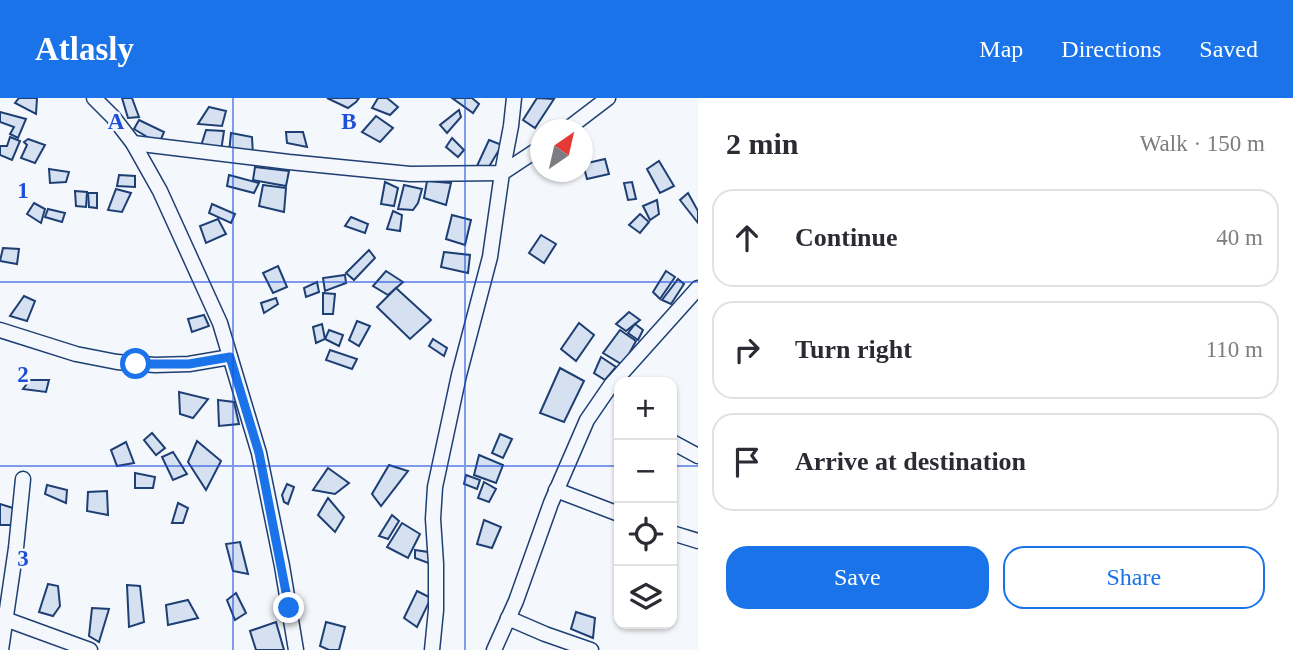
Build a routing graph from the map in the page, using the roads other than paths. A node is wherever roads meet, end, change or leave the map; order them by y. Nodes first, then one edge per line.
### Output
1 (94, 98) edge
2 (514, 98) edge
3 (608, 98) edge
4 (580, 119) edge
5 (132, 143) junction
6 (530, 155) edge
7 (502, 173) junction
8 (698, 288) edge
9 (0, 330) edge
10 (230, 357) junction
11 (626, 377) edge
12 (614, 391) edge
13 (677, 445) edge
14 (698, 456) edge
15 (23, 479) dead end
16 (556, 490) junction
17 (614, 512) edge
18 (677, 535) edge
19 (698, 541) edge
20 (508, 618) junction
21 (5, 619) junction
22 (1, 650) edge
23 (90, 650) edge
24 (296, 650) edge
25 (432, 650) edge
26 (494, 650) edge
27 (591, 650) edge

1 - 5 street
2 - 7 street
3 - 4 street
5 - 7 street
5 - 10 street
6 - 7 street
7 - 25 street
8 - 11 street
9 - 10 street
10 - 24 street
12 - 16 street
13 - 14 street
15 - 21 street
16 - 17 street
16 - 20 street
18 - 19 street
20 - 26 street
20 - 27 street
21 - 22 street
21 - 23 street

